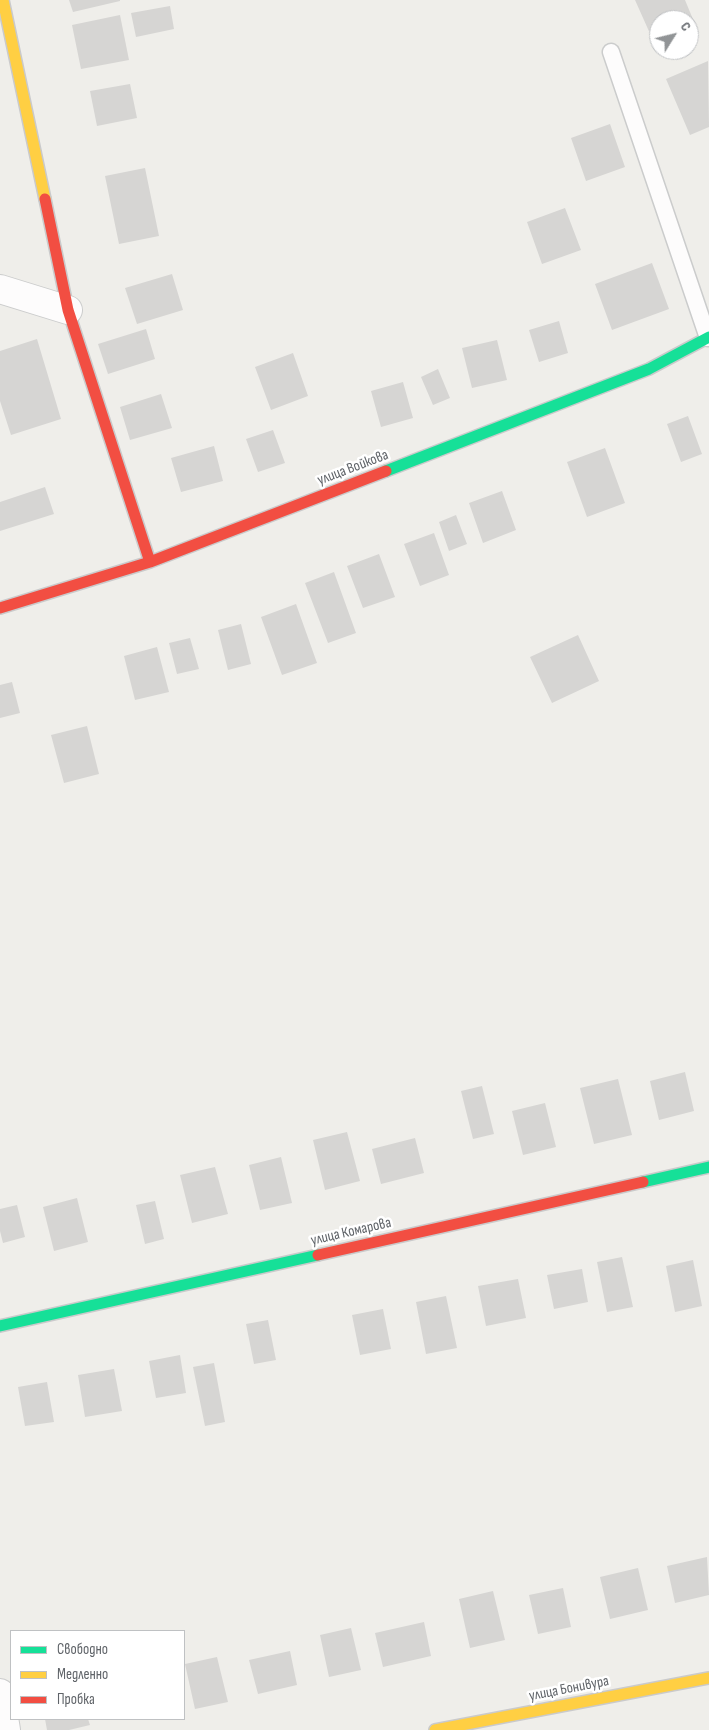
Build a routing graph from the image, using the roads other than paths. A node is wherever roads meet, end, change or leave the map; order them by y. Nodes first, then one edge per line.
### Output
1 (3, 0) edge
2 (610, 52) dead end
3 (0, 289) edge
4 (68, 310) junction
5 (708, 338) edge
6 (150, 562) junction
7 (0, 608) edge
8 (709, 1167) edge
9 (0, 1326) edge
10 (709, 1678) edge
11 (0, 1693) edge
12 (6, 1730) edge
13 (436, 1730) edge

1 - 4 street
2 - 5 lane
3 - 4 street
4 - 6 street
5 - 6 street, улица Войкова
6 - 7 street, улица Войкова
8 - 9 street, улица Комарова
10 - 13 street, улица Бонивура
11 - 12 street

